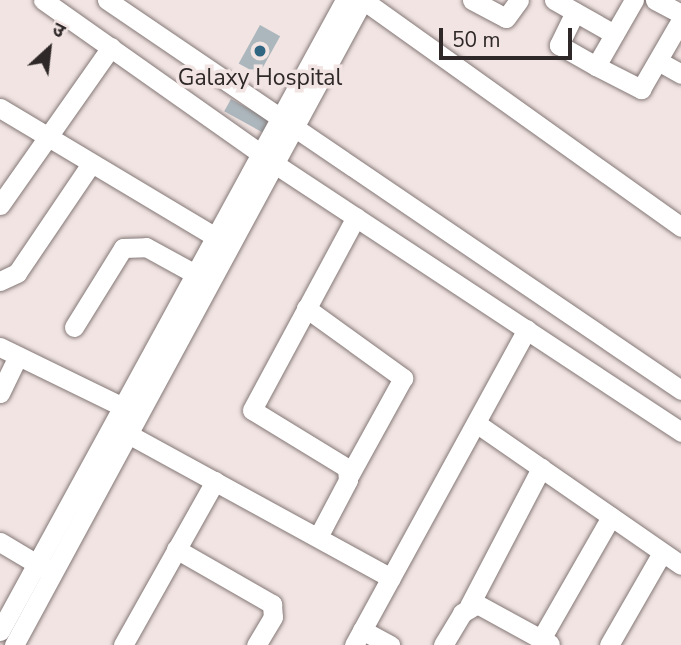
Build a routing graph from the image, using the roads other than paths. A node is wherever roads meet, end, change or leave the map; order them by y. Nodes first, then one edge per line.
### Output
1 (43, 0) edge
2 (107, 0) edge
3 (345, 0) edge
4 (363, 0) edge
5 (472, 0) edge
6 (519, 0) edge
7 (554, 0) edge
8 (634, 0) edge
9 (655, 0) edge
10 (575, 12) junction
11 (681, 14) edge
12 (681, 20) edge
13 (614, 34) junction
14 (111, 47) junction
15 (659, 61) junction
16 (596, 66) junction
17 (681, 74) edge
18 (0, 108) edge
19 (289, 124) junction
20 (47, 138) junction
21 (270, 160) junction
22 (90, 165) junction
23 (0, 205) edge
24 (356, 218) junction
25 (681, 227) edge
26 (217, 238) junction
27 (197, 275) junction
28 (0, 281) edge
29 (306, 308) junction
30 (74, 327) dead end
31 (527, 329) junction
32 (0, 346) edge
33 (18, 356) junction
34 (681, 390) edge
35 (0, 393) edge
36 (122, 407) junction
37 (140, 416) junction
38 (476, 423) junction
39 (111, 426) junction
40 (681, 432) edge
41 (130, 435) junction
42 (541, 468) junction
43 (350, 474) junction
44 (215, 481) junction
45 (611, 517) junction
46 (318, 537) junction
47 (0, 542) edge
48 (176, 549) junction
49 (662, 552) junction
50 (36, 564) junction
51 (681, 565) edge
52 (53, 574) junction
53 (391, 578) junction
54 (468, 606) junction
55 (0, 631) edge
56 (358, 638) edge
57 (546, 642) edge
58 (14, 645) edge
59 (123, 645) edge
60 (256, 645) edge
61 (390, 645) edge
62 (443, 645) edge
63 (608, 645) edge

1 - 14 street
2 - 19 street
3 - 19 street
4 - 19 street
4 - 25 street
5 - 6 street
7 - 10 street
8 - 13 street
9 - 11 street
10 - 13 street
10 - 16 street
12 - 15 street
13 - 16 street
14 - 20 street
14 - 21 street
15 - 16 street
15 - 17 street
18 - 20 street
19 - 21 street
19 - 34 street
20 - 22 street
20 - 23 street
21 - 24 street
21 - 26 street
21 - 37 street
22 - 26 street
22 - 28 street
24 - 29 street
24 - 31 street
26 - 27 street
27 - 30 street
27 - 36 street
29 - 43 street
29 - 43 street
31 - 38 street
31 - 40 street
32 - 33 street
33 - 35 street
33 - 36 street
36 - 37 street
36 - 39 street
37 - 41 street
38 - 42 street
38 - 53 street
39 - 41 street
39 - 50 street
41 - 44 street
41 - 52 street
42 - 45 street
42 - 54 street
43 - 46 street
44 - 46 street
44 - 48 street
45 - 49 street
45 - 57 street
46 - 53 street
47 - 50 street
48 - 59 street
48 - 60 street
49 - 51 street
49 - 63 street
50 - 52 street
50 - 55 street
52 - 58 street
53 - 56 street
54 - 57 street
54 - 62 street
56 - 61 street

